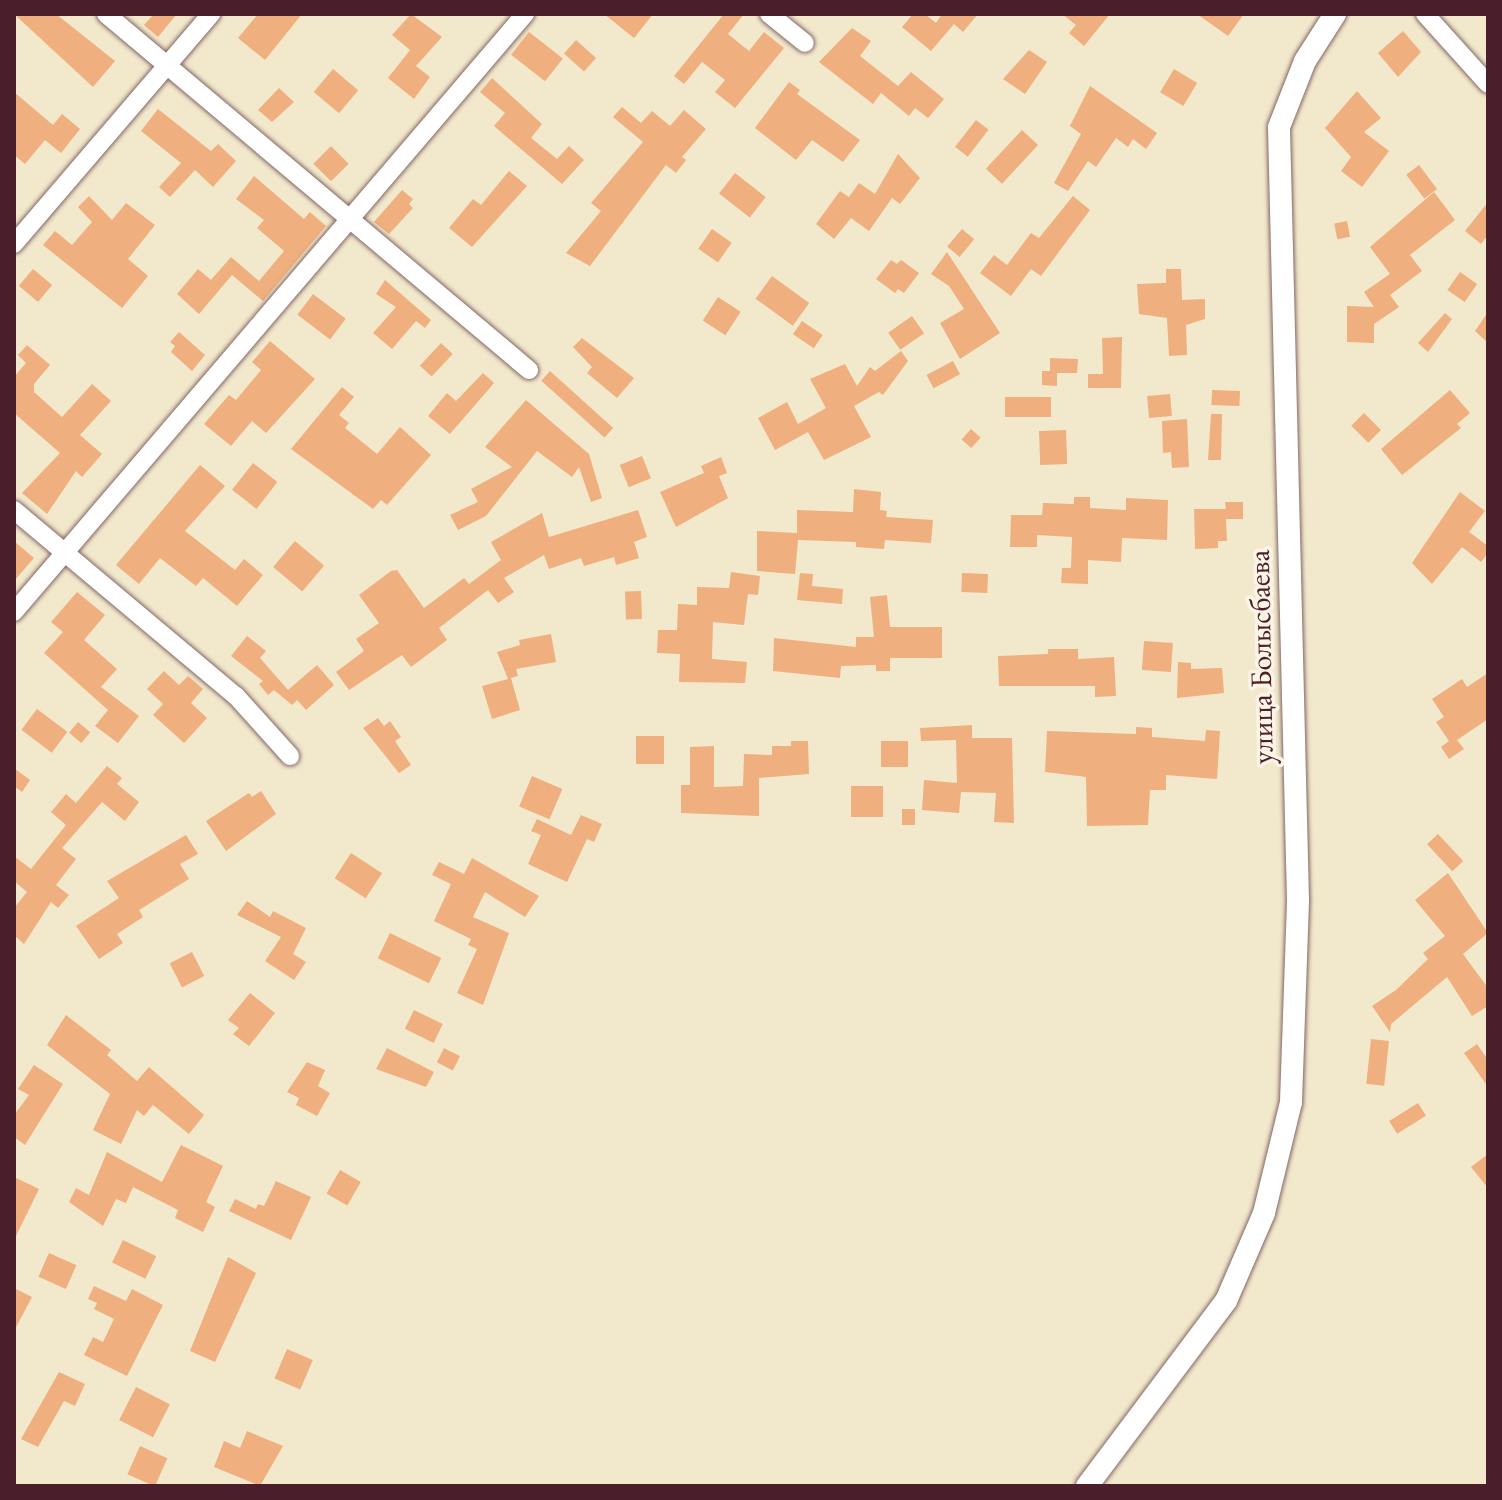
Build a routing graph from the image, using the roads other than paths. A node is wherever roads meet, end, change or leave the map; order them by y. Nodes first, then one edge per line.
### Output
1 (106, 14) edge
2 (211, 14) edge
3 (525, 14) edge
4 (769, 14) edge
5 (1335, 14) edge
6 (1425, 14) edge
7 (805, 43) dead end
8 (168, 65) junction
9 (1488, 84) edge
10 (347, 218) junction
11 (14, 244) edge
12 (529, 370) dead end
13 (14, 510) edge
14 (64, 553) junction
15 (14, 612) edge
16 (290, 756) dead end
17 (1087, 1486) edge

1 - 8 street
2 - 8 street
3 - 10 street
4 - 7 street
5 - 17 street, улица Болысбаева
6 - 9 street
8 - 10 street
8 - 11 street
10 - 12 street
10 - 14 street
13 - 14 street
14 - 15 street
14 - 16 street

